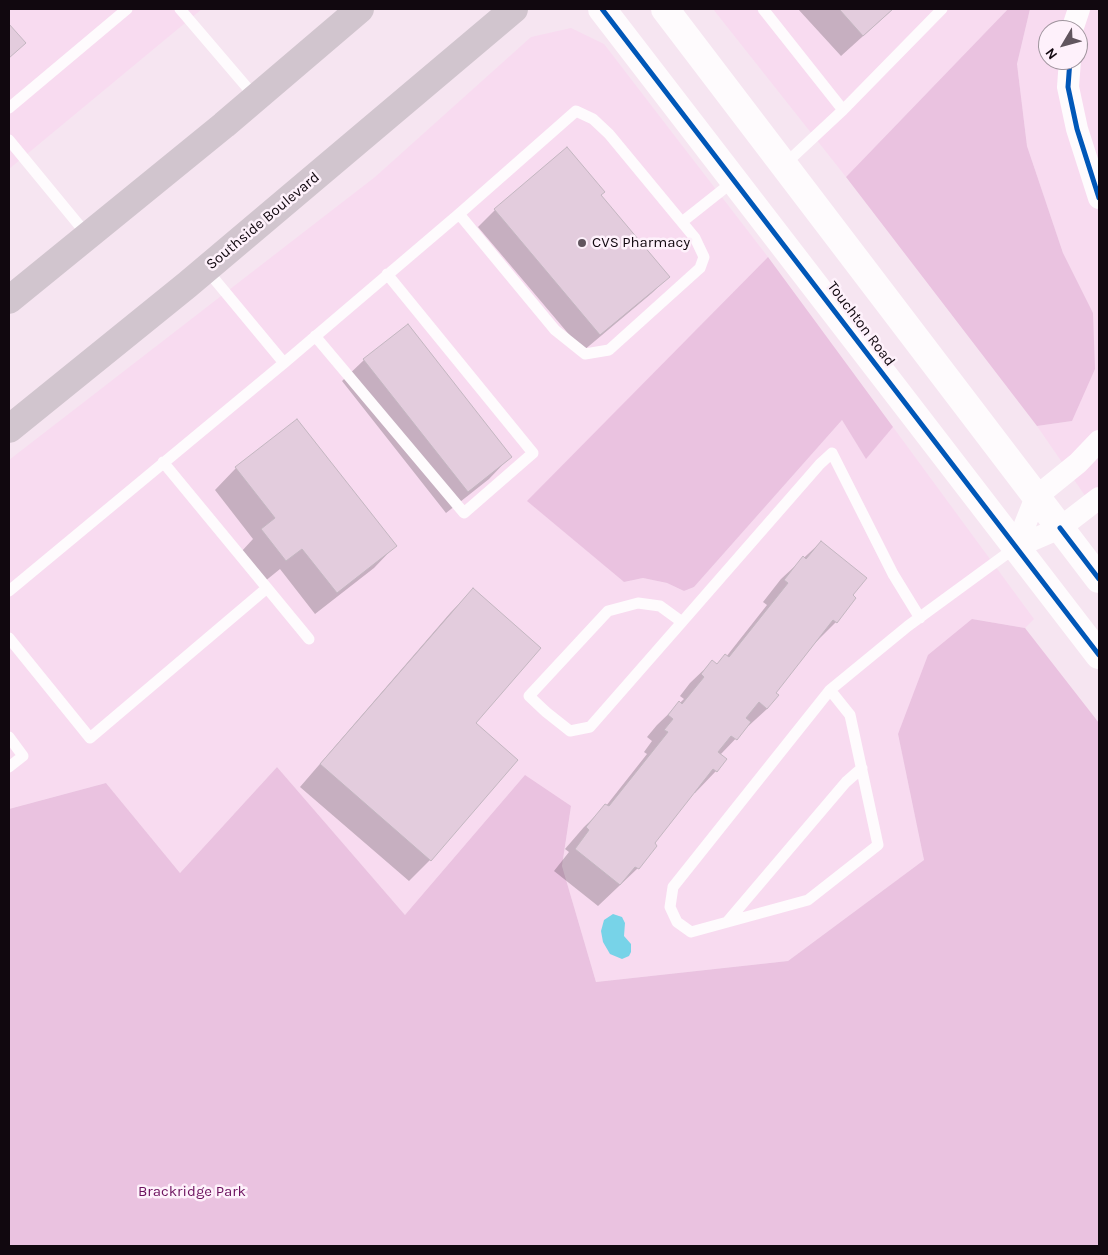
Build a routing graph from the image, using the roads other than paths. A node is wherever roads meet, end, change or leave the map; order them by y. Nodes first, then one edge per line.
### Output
1 (127, 9) edge
2 (180, 9) edge
3 (360, 9) edge
4 (514, 9) edge
5 (602, 9) edge
6 (665, 9) edge
7 (763, 9) edge
8 (942, 9) edge
9 (1069, 70) edge
10 (256, 98) junction
11 (9, 108) edge
12 (843, 110) junction
13 (9, 140) edge
14 (784, 165) junction
15 (734, 180) junction
16 (1099, 198) edge
17 (459, 214) junction
18 (682, 222) junction
19 (88, 236) junction
20 (206, 269) junction
21 (388, 274) junction
22 (9, 300) edge
23 (316, 336) junction
24 (284, 363) junction
25 (9, 429) edge
26 (1099, 442) edge
27 (163, 462) junction
28 (1036, 497) junction
29 (1099, 498) edge
30 (1060, 528) junction
31 (1016, 547) junction
32 (1099, 579) edge
33 (267, 588) junction
34 (9, 591) edge
35 (920, 618) junction
36 (682, 622) junction
37 (9, 638) edge
38 (309, 639) dead end
39 (1099, 655) edge
40 (830, 690) junction
41 (9, 737) edge
42 (9, 767) edge
43 (862, 768) junction
44 (727, 922) junction

1 - 11 lane
2 - 10 lane
3 - 10 highway
4 - 20 highway, Southside Boulevard
5 - 15 street, Touchton Road
6 - 14 street
7 - 12 lane
8 - 12 lane
9 - 16 street
10 - 19 highway
12 - 14 lane
13 - 19 lane
14 - 28 street
15 - 18 lane
15 - 31 street, Touchton Road
17 - 18 lane
17 - 18 lane
17 - 21 lane
19 - 22 highway
20 - 24 lane
20 - 25 highway, Southside Boulevard
21 - 23 lane
21 - 23 lane
23 - 24 lane
24 - 27 lane
26 - 28 street
27 - 33 lane
27 - 34 lane
28 - 30 street
28 - 31 street
29 - 30 street
30 - 31 street
30 - 32 street
31 - 35 lane
31 - 39 street, Touchton Road
33 - 37 lane
33 - 38 lane
35 - 36 lane
35 - 40 lane
36 - 36 lane
40 - 43 lane
40 - 44 lane
41 - 42 lane
43 - 44 lane
43 - 44 lane

